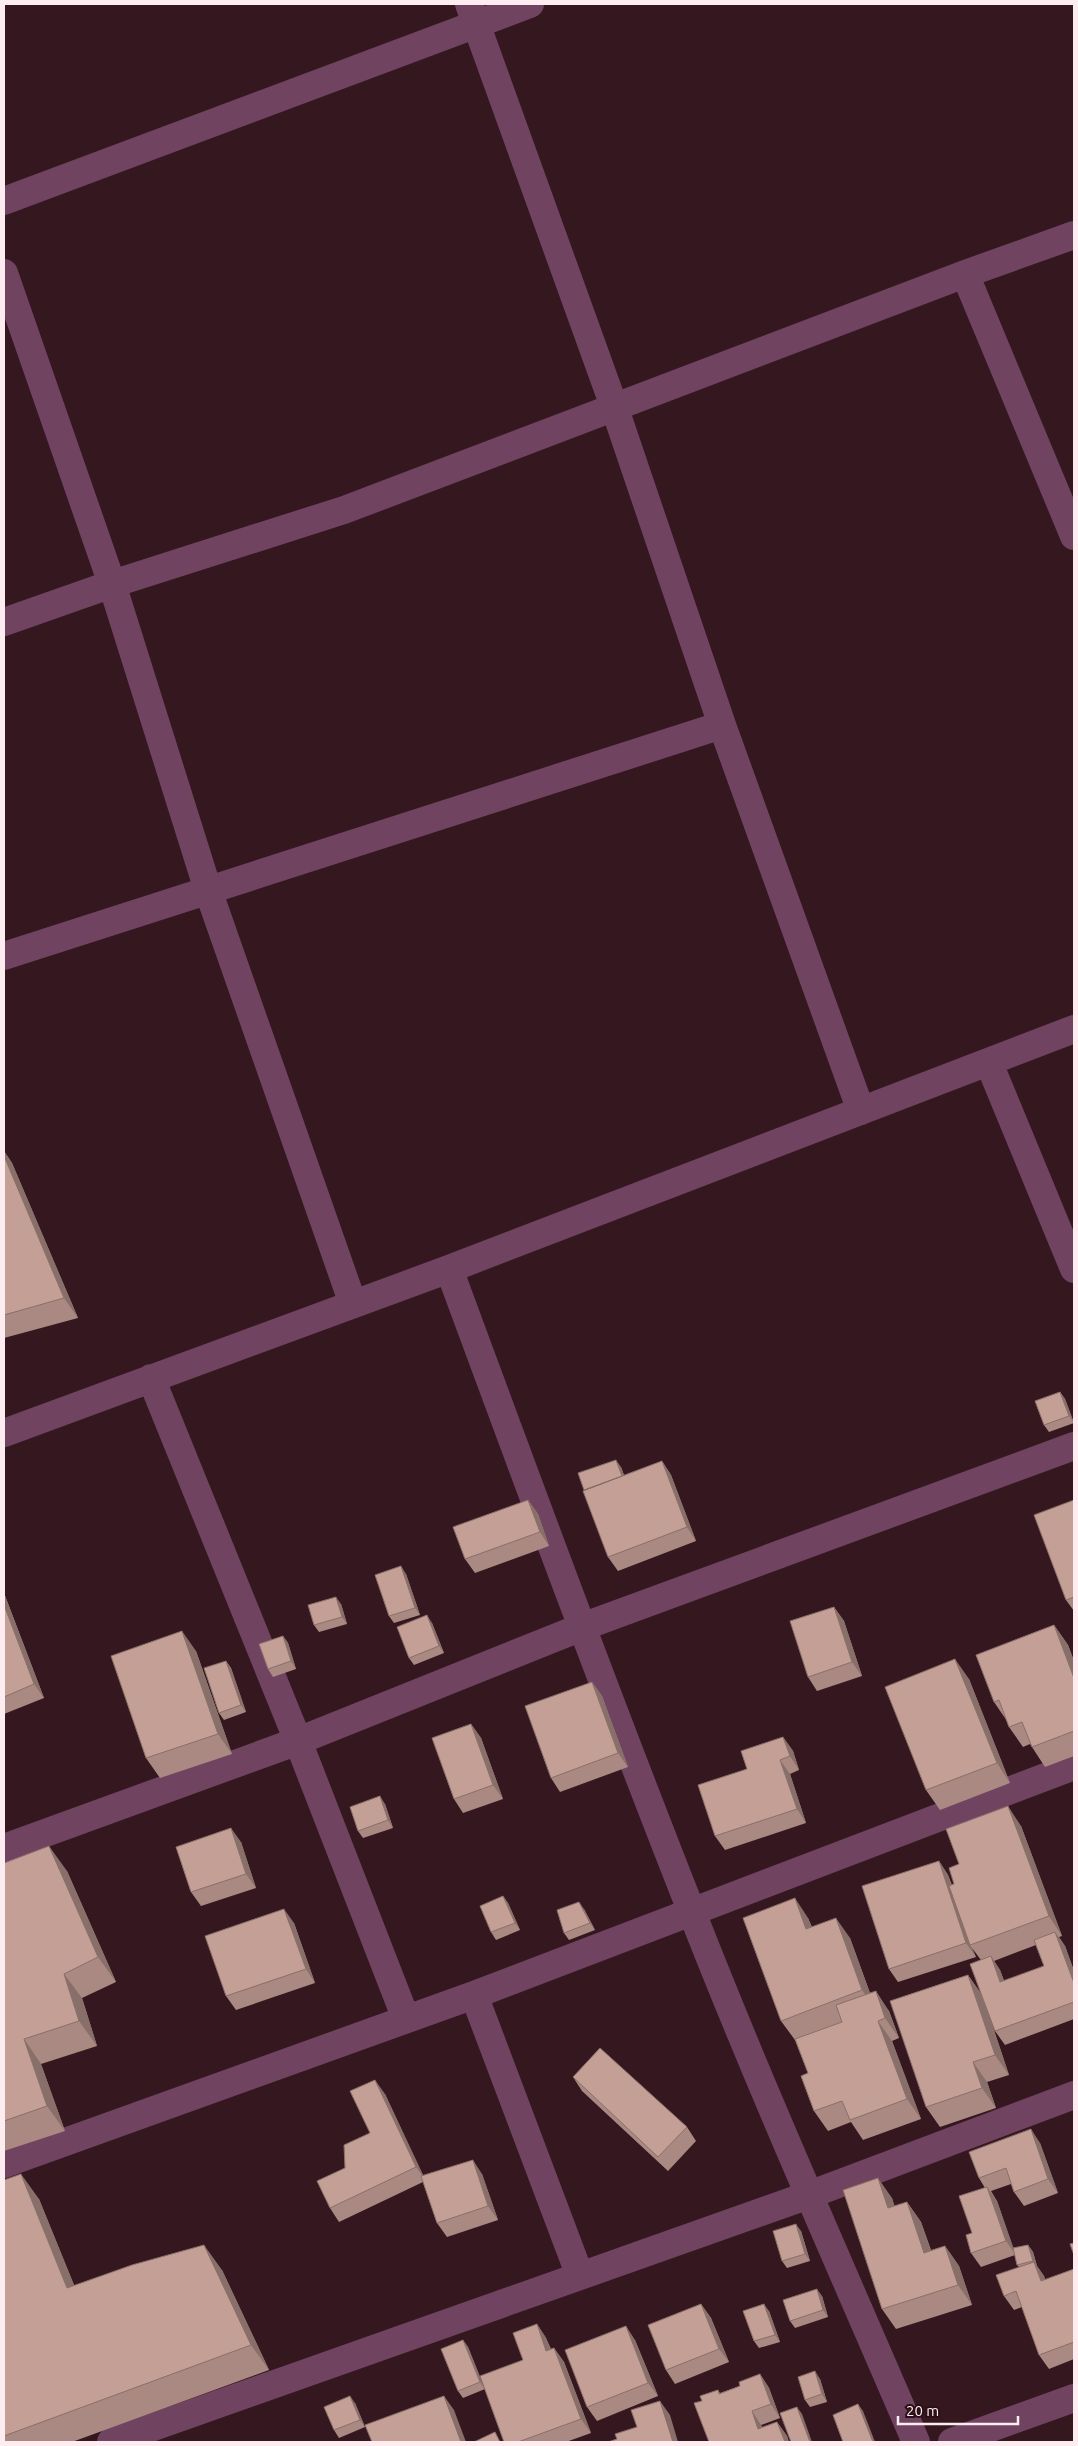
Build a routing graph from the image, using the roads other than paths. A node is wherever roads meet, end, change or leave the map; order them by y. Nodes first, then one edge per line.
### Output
1 (530, 4) edge
2 (473, 14) edge
3 (4, 201) edge
4 (1074, 235) edge
5 (4, 272) edge
6 (964, 274) junction
7 (615, 409) junction
8 (1074, 536) edge
9 (112, 584) junction
10 (4, 622) edge
11 (722, 725) junction
12 (208, 890) junction
13 (4, 956) edge
14 (1074, 1029) edge
15 (988, 1062) junction
16 (861, 1111) junction
17 (449, 1269) junction
18 (1074, 1269) edge
19 (353, 1304) junction
20 (151, 1378) junction
21 (4, 1434) edge
22 (1074, 1446) edge
23 (582, 1627) junction
24 (298, 1740) junction
25 (1074, 1766) edge
26 (4, 1848) edge
27 (692, 1913) junction
28 (474, 1995) junction
29 (406, 2019) junction
30 (1074, 2095) edge
31 (4, 2164) edge
32 (809, 2195) junction
33 (580, 2276) junction
34 (1074, 2398) edge
35 (149, 2436) edge
36 (111, 2442) edge
37 (916, 2442) edge
38 (952, 2442) edge

1 - 2 street
2 - 3 street
2 - 7 street
4 - 6 street
5 - 9 street
6 - 7 street
6 - 8 street
7 - 9 street
7 - 11 street
9 - 10 street
9 - 12 street
11 - 12 street
11 - 16 street
12 - 13 street
12 - 19 street
14 - 15 street
15 - 16 street
15 - 18 street
16 - 17 street
17 - 19 street
17 - 23 street
19 - 20 street
20 - 21 street
20 - 24 street
22 - 23 street
23 - 24 street
23 - 27 street
24 - 26 street
24 - 29 street
25 - 27 street
27 - 28 street
27 - 32 street
28 - 29 street
28 - 33 street
29 - 31 street
30 - 32 street
32 - 33 street
32 - 37 street
33 - 35 street
34 - 38 street
35 - 36 street

